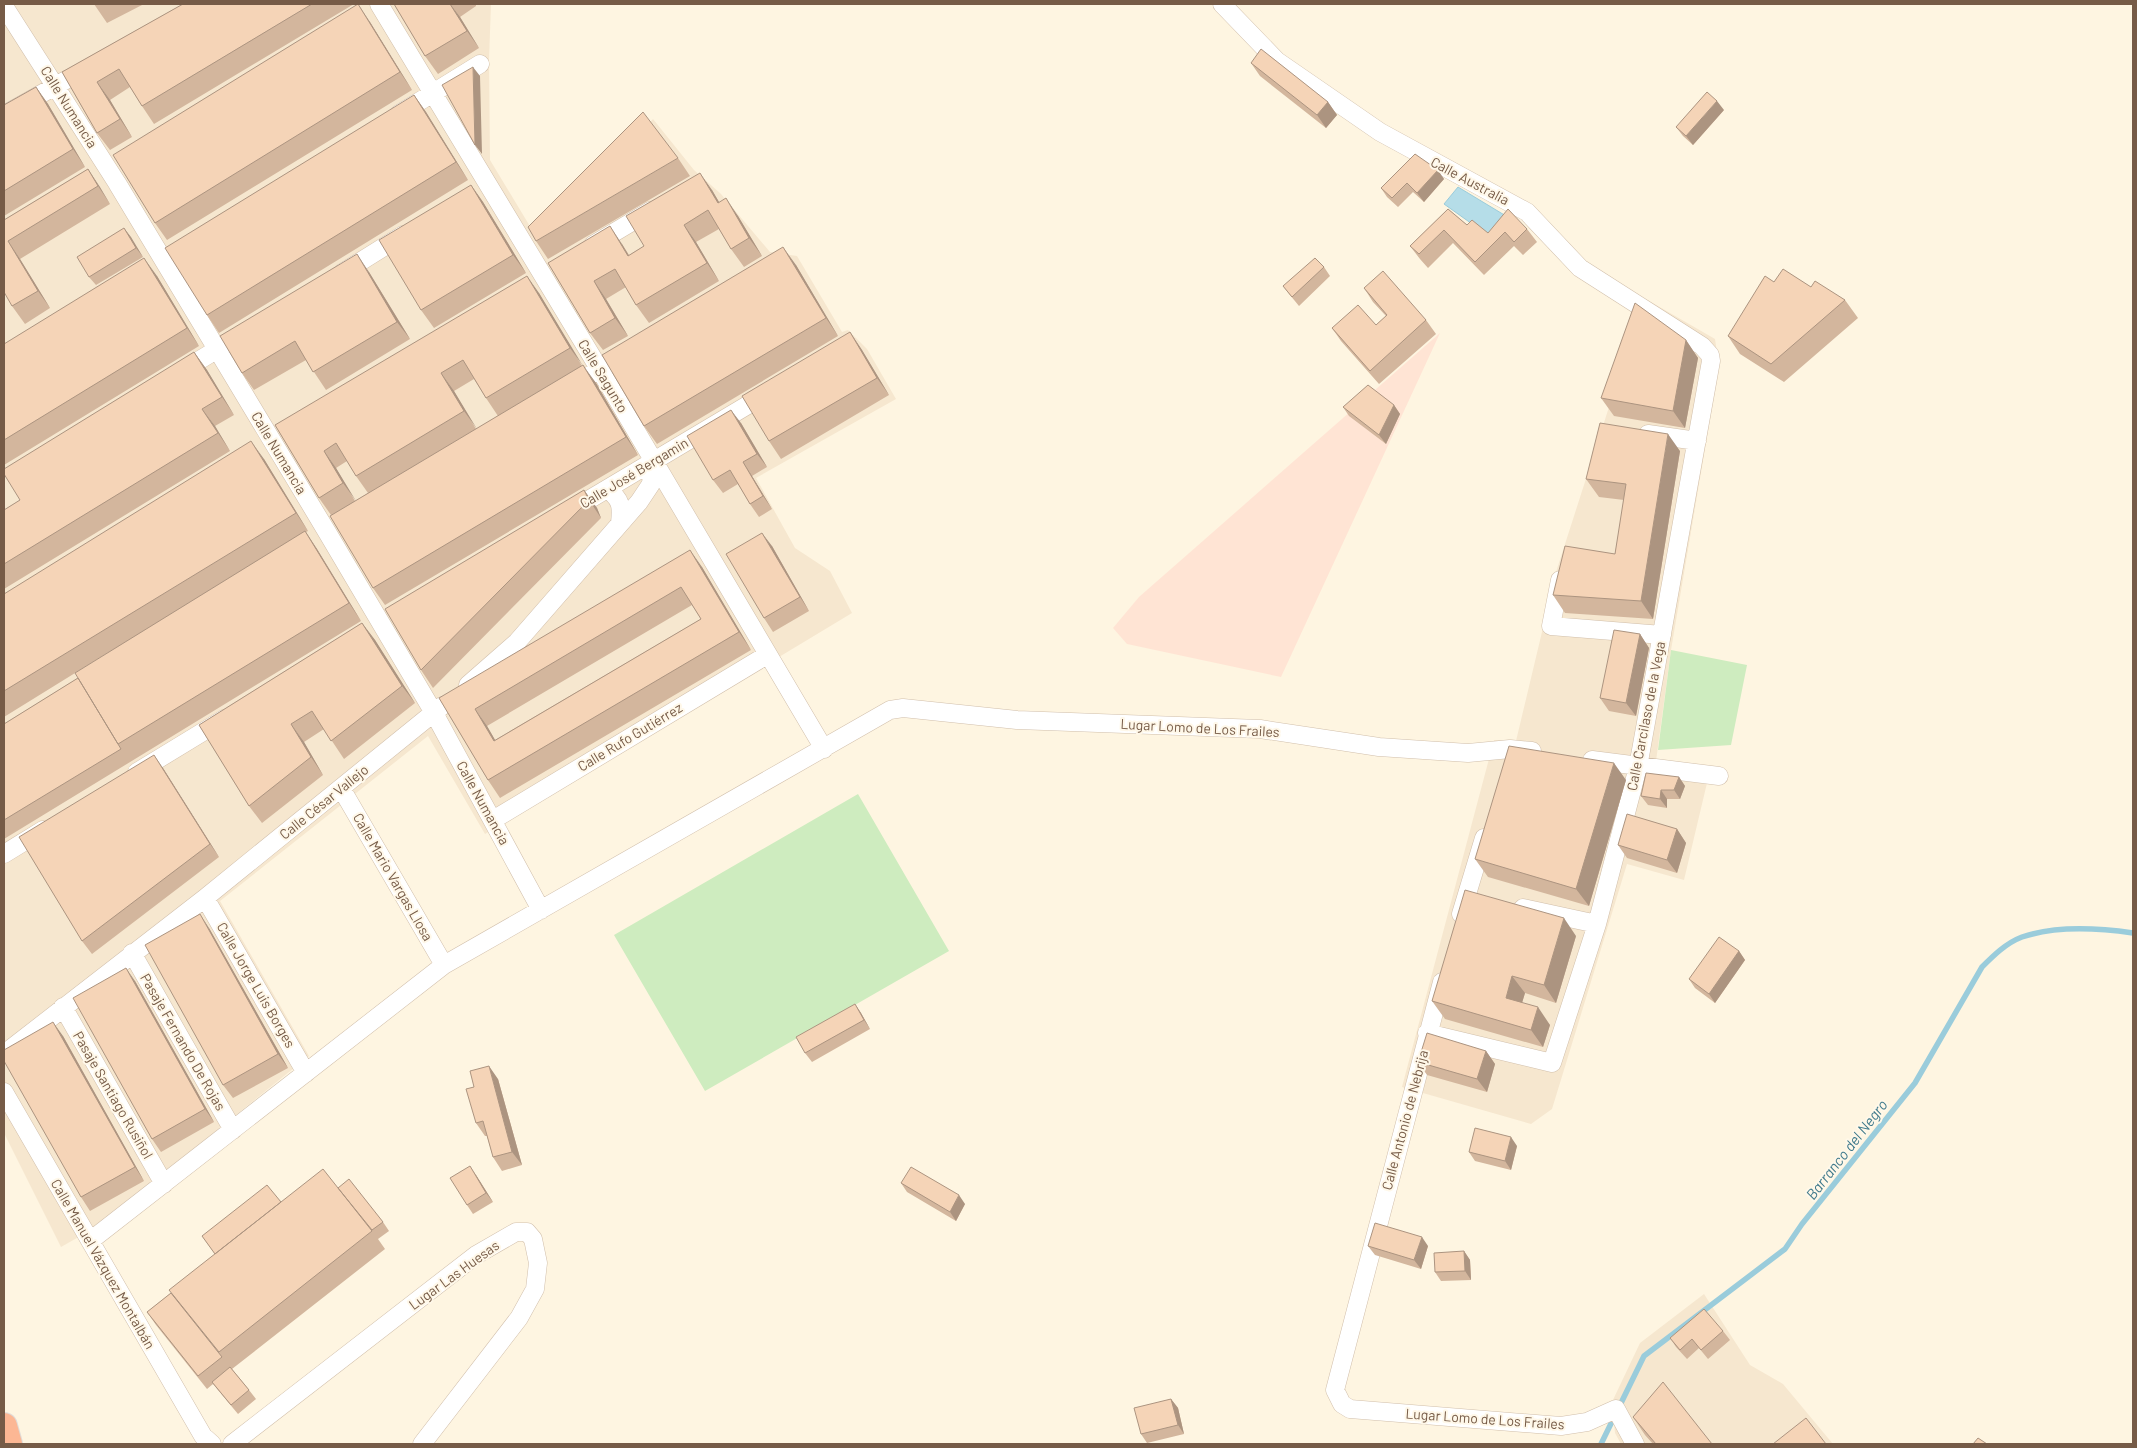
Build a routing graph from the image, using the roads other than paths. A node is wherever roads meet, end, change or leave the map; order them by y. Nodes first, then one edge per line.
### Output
1 (1222, 4) edge
2 (4, 6) edge
3 (375, 6) edge
4 (480, 64) dead end
5 (80, 72) edge
6 (56, 86) junction
7 (432, 94) junction
8 (4, 115) edge
9 (382, 124) edge
10 (123, 156) edge
11 (100, 170) junction
12 (665, 202) edge
13 (418, 226) edge
14 (178, 250) edge
15 (575, 256) edge
16 (163, 260) junction
17 (559, 266) edge
18 (146, 270) edge
19 (543, 276) junction
20 (326, 282) edge
21 (526, 287) edge
22 (242, 334) edge
23 (643, 344) edge
24 (216, 350) junction
25 (1711, 361) joint
26 (600, 370) junction
27 (162, 382) edge
28 (779, 386) edge
29 (555, 396) edge
30 (287, 430) edge
31 (1632, 432) edge
32 (271, 440) junction
33 (1697, 441) junction
34 (254, 450) edge
35 (653, 462) junction
36 (607, 489) junction
37 (639, 502) junction
38 (679, 506) junction
39 (555, 520) edge
40 (344, 522) edge
41 (620, 522) junction
42 (320, 536) junction
43 (1560, 580) edge
44 (388, 619) junction
45 (364, 634) edge
46 (1662, 635) junction
47 (768, 655) junction
48 (239, 710) edge
49 (434, 713) junction
50 (824, 749) junction
51 (1510, 749) junction
52 (1551, 754) edge
53 (1580, 758) edge
54 (1504, 767) edge
55 (1638, 767) junction
56 (1719, 776) dead end
57 (121, 782) edge
58 (342, 788) junction
59 (493, 820) junction
60 (1488, 822) edge
61 (54, 823) edge
62 (4, 854) edge
63 (1466, 896) junction
64 (205, 898) junction
65 (1485, 900) edge
66 (1504, 904) edge
67 (540, 910) junction
68 (1597, 924) junction
69 (1456, 932) edge
70 (132, 953) junction
71 (444, 966) junction
72 (1446, 969) edge
73 (63, 1007) junction
74 (1427, 1033) junction
75 (4, 1054) edge
76 (306, 1073) junction
77 (4, 1092) edge
78 (233, 1130) junction
79 (164, 1184) junction
80 (90, 1241) junction
81 (1342, 1404) joint
82 (4, 1426) edge
83 (207, 1440) edge
84 (9, 1444) edge
85 (232, 1444) edge
86 (422, 1444) edge
87 (1635, 1444) edge

1 - 25 street, Calle Australia
2 - 6 street, Calle Numancia
3 - 7 street, Calle Sagunto
4 - 7 street
5 - 6 street
6 - 8 street
6 - 11 street, Calle Numancia
7 - 9 street
7 - 19 street, Calle Sagunto
10 - 11 street
11 - 16 street, Calle Numancia
12 - 15 street
13 - 20 street
14 - 16 street
16 - 18 street
16 - 24 street, Calle Numancia
17 - 19 street
19 - 21 street
19 - 26 street, Calle Sagunto
22 - 24 street
23 - 26 street
24 - 27 street
24 - 32 street, Calle Numancia
25 - 33 street, Calle Carcilaso de la Vega
26 - 29 street
26 - 35 street, Calle Sagunto
28 - 35 street, Calle José Bergamin
30 - 32 street
31 - 33 street
32 - 34 street
32 - 42 street, Calle Numancia
33 - 46 street, Calle Carcilaso de la Vega
35 - 36 street, Calle José Bergamin
35 - 37 street, Calle César Vallejo
35 - 38 street, Calle Sagunto
36 - 39 street, Calle José Bergamin
36 - 41 street
37 - 38 street
37 - 41 street, Calle César Vallejo
38 - 47 street, Calle Sagunto
40 - 42 street
41 - 49 street, Calle César Vallejo
42 - 44 street, Calle Numancia
43 - 46 street
44 - 45 street
44 - 49 street, Calle Numancia
46 - 55 street, Calle Carcilaso de la Vega
47 - 50 street, Calle Sagunto
47 - 59 street, Calle Rufo Gutiérrez
48 - 57 street
49 - 58 street, Calle César Vallejo
49 - 59 street, Calle Numancia
50 - 51 street, Lugar Lomo de Los Frailes
50 - 67 street
51 - 52 street, Lugar Lomo de Los Frailes
51 - 54 street
53 - 55 street
55 - 56 street
55 - 68 street, Calle Carcilaso de la Vega
58 - 64 street, Calle César Vallejo
58 - 71 street, Calle Mario Vargas Llosa
59 - 67 street, Calle Numancia
60 - 63 street
61 - 62 street
63 - 65 street
63 - 69 street
64 - 70 street, Calle César Vallejo
64 - 76 street, Calle Jorge Luis Borges
66 - 68 street
67 - 71 street
68 - 74 street, Calle Carcilaso de la Vega
70 - 73 street, Calle César Vallejo
70 - 78 street, Pasaje Fernando De Rojas
71 - 76 street
72 - 74 street, Calle Antonio de Nebrija
73 - 75 street, Calle César Vallejo
73 - 79 street, Pasaje Santiago Rusiñol
74 - 81 street, Calle Antonio de Nebrija
76 - 78 street
77 - 80 street, Calle Manuel Vázquez Montalbán
78 - 79 street
79 - 80 street
80 - 83 street, Calle Manuel Vázquez Montalbán
81 - 87 street, Lugar Lomo de Los Frailes
82 - 84 highway
85 - 86 street, Lugar Las Huesas

